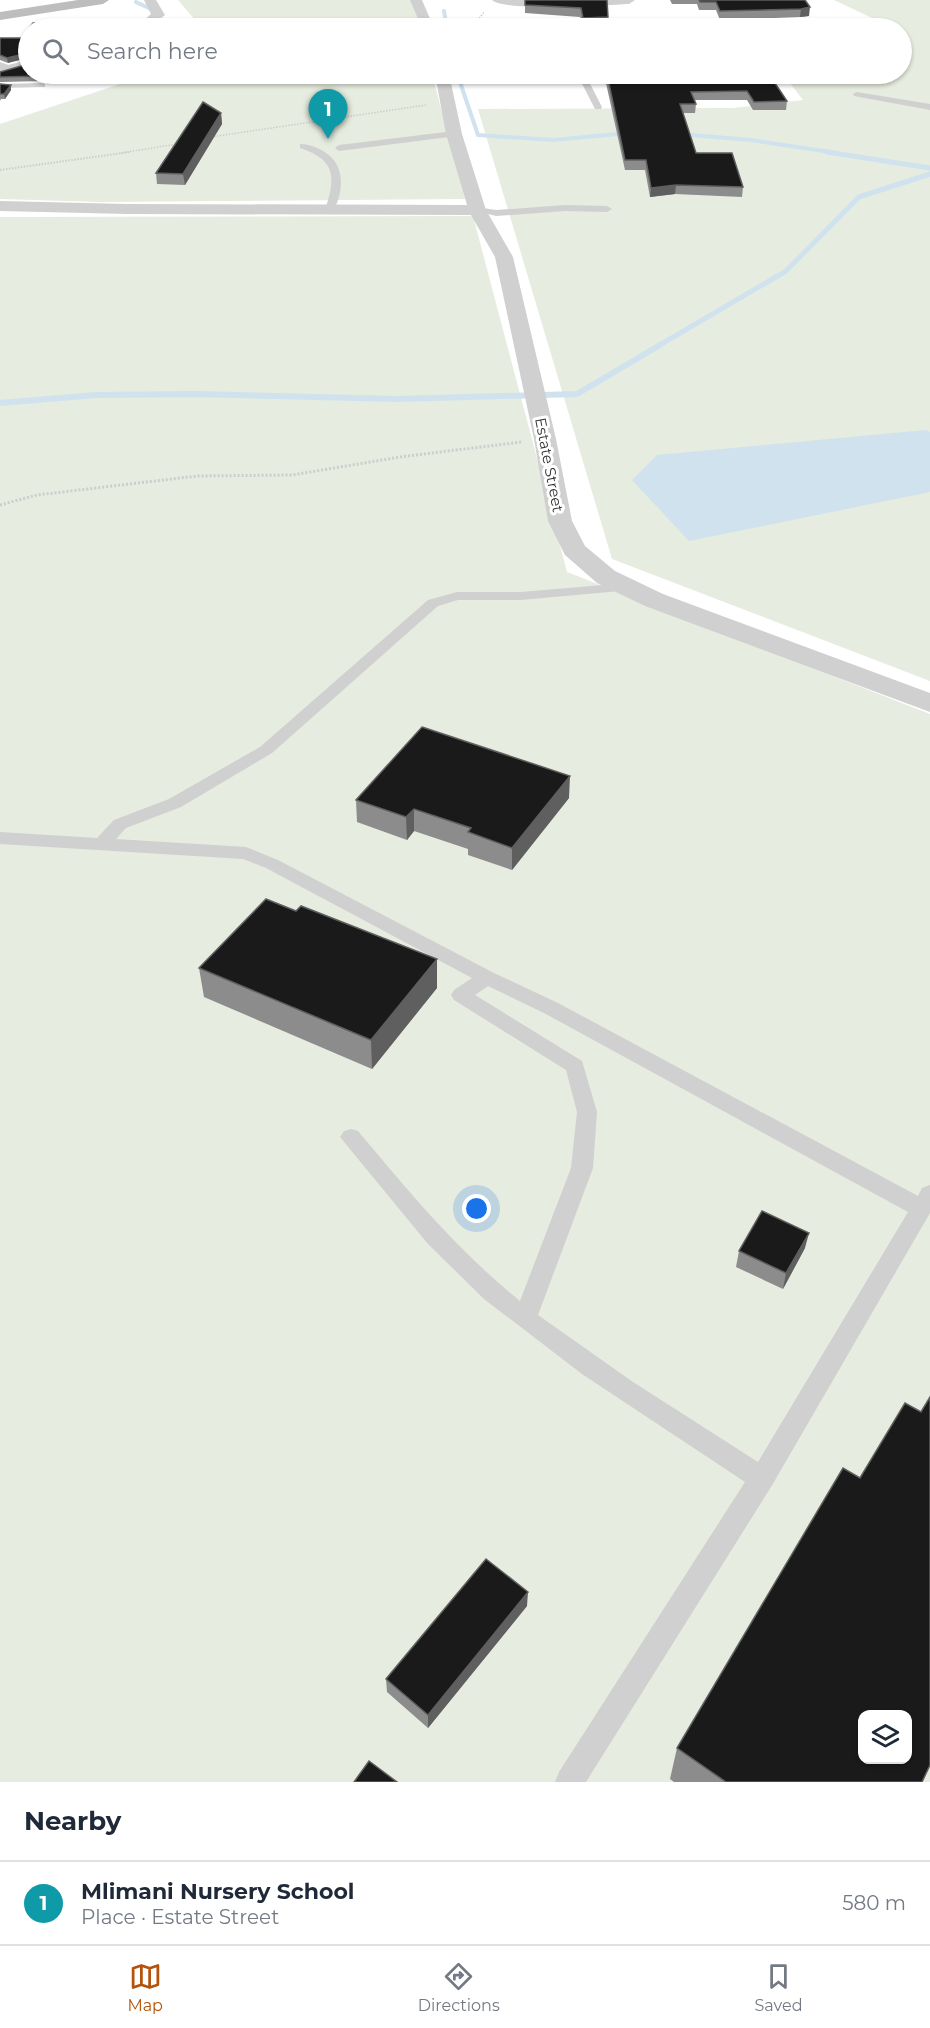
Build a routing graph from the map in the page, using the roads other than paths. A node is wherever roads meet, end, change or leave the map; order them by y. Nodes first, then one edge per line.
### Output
1 (104, 0) edge
2 (150, 0) edge
3 (416, 0) edge
4 (498, 0) edge
5 (629, 0) edge
6 (0, 16) edge
7 (154, 18) edge
8 (424, 18) edge
9 (585, 84) edge
10 (42, 85) edge
11 (445, 85) edge
12 (0, 86) edge
13 (856, 93) dead end
14 (598, 107) dead end
15 (930, 107) edge
16 (454, 134) junction
17 (303, 146) dead end
18 (339, 148) dead end
19 (0, 206) edge
20 (607, 209) dead end
21 (330, 210) junction
22 (477, 210) junction
23 (626, 587) junction
24 (930, 703) edge
25 (0, 838) edge
26 (103, 843) junction
27 (487, 978) junction
28 (351, 1137) dead end
29 (925, 1201) edge
30 (525, 1318) junction
31 (762, 1479) junction
32 (569, 1782) edge

1 - 6 street
2 - 7 street
3 - 8 street
4 - 5 street
9 - 14 lane
10 - 12 lane
11 - 16 street, Estate Street
13 - 15 lane
16 - 18 lane
16 - 22 street, Estate Street
17 - 21 lane
19 - 21 street
20 - 22 lane
21 - 22 street
22 - 23 street, Estate Street
23 - 24 street, Estate Street
23 - 26 lane
25 - 26 lane
26 - 27 lane
27 - 29 lane
27 - 30 lane
28 - 30 lane
29 - 31 lane
30 - 31 lane
31 - 32 lane

